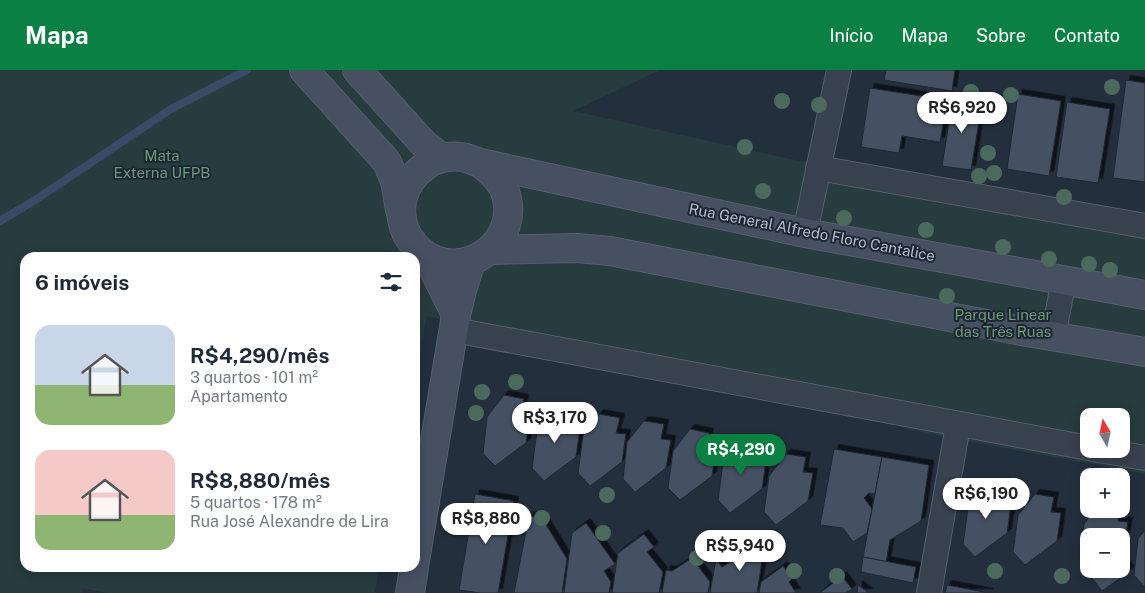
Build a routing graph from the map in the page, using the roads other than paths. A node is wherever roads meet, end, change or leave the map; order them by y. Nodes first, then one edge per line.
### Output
1 (304, 70) edge
2 (357, 70) edge
3 (840, 70) edge
4 (442, 158) junction
5 (480, 163) junction
6 (818, 168) junction
7 (400, 210) junction
8 (1145, 226) edge
9 (804, 233) junction
10 (420, 251) junction
11 (481, 256) junction
12 (1064, 280) junction
13 (1145, 295) edge
14 (455, 323) junction
15 (1053, 336) junction
16 (1145, 352) edge
17 (958, 425) junction
18 (1080, 446) edge
19 (1130, 455) edge
20 (1145, 458) edge
21 (420, 531) edge
22 (413, 572) edge
23 (410, 593) edge
24 (929, 593) edge

1 - 7 main road
2 - 4 main road
3 - 6 street
4 - 5 main road, Rua General Alfredo Floro Cantalice
4 - 7 main road
5 - 9 main road, Rua General Alfredo Floro Cantalice
5 - 11 main road, Rua General Alfredo Floro Cantalice
6 - 8 street
6 - 9 street
7 - 10 main road
9 - 12 main road, Rua General Alfredo Floro Cantalice
10 - 11 main road
10 - 14 main road
11 - 14 main road, Rua General Alfredo Floro Cantalice
11 - 15 main road
12 - 13 main road, Rua General Alfredo Floro Cantalice
12 - 15 street
14 - 17 street
14 - 21 main road, Rua General Alfredo Floro Cantalice
15 - 16 main road
17 - 18 street
17 - 24 street
19 - 20 street
22 - 23 main road

